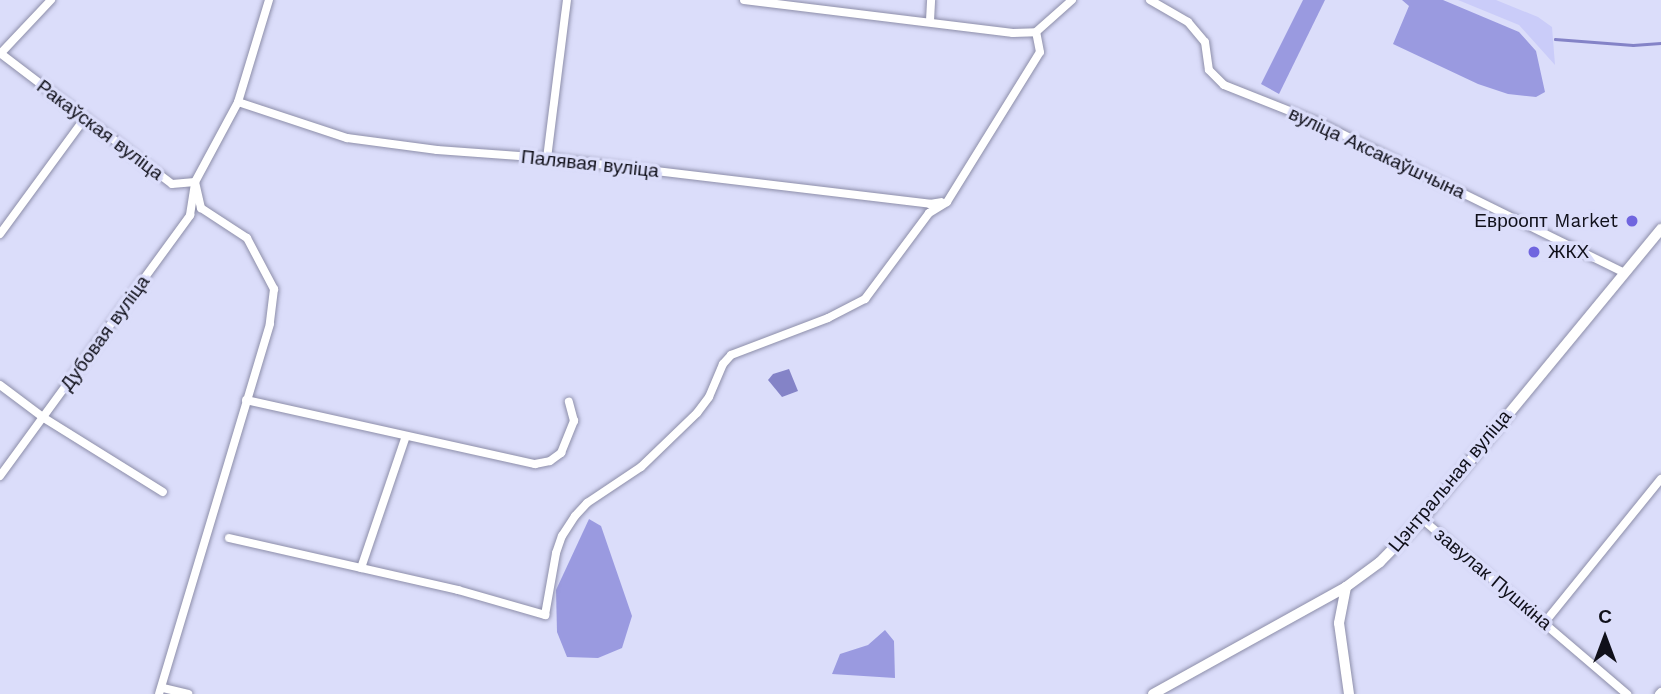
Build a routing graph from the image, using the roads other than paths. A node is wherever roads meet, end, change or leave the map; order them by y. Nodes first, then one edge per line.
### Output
1 (51, 0) edge
2 (269, 0) edge
3 (567, 0) edge
4 (744, 0) edge
5 (931, 0) edge
6 (1072, 0) edge
7 (1150, 0) edge
8 (930, 21) junction
9 (1036, 32) junction
10 (0, 53) edge
11 (238, 102) junction
12 (85, 118) junction
13 (547, 158) junction
14 (195, 182) junction
15 (947, 202) junction
16 (1661, 229) edge
17 (0, 234) edge
18 (1623, 272) junction
19 (0, 385) edge
20 (246, 400) junction
21 (569, 402) dead end
22 (44, 418) junction
23 (406, 436) junction
24 (0, 476) edge
25 (1661, 479) edge
26 (163, 492) dead end
27 (1422, 519) junction
28 (229, 538) dead end
29 (361, 568) junction
30 (1346, 587) junction
31 (1545, 622) junction
32 (161, 691) edge
33 (188, 694) edge
34 (1153, 694) edge
35 (1349, 694) edge
36 (1627, 694) edge

1 - 10 street
2 - 11 street, Дубовая вуліца
3 - 13 street
4 - 8 street
5 - 8 street
6 - 9 street
7 - 18 street, вуліца Аксакаўшчына
8 - 9 street
9 - 15 street
10 - 12 street, Ракаўская вуліца
11 - 13 street, Палявая вуліца
11 - 14 street, Дубовая вуліца
12 - 14 street, Ракаўская вуліца
12 - 17 street
13 - 15 street, Палявая вуліца
14 - 20 street
14 - 22 street, Дубовая вуліца
15 - 29 street
16 - 18 street, Цэнтральная вуліца
18 - 27 street, Цэнтральная вуліца
19 - 22 street
20 - 23 street
20 - 32 street
21 - 23 street
22 - 24 street, Дубовая вуліца
22 - 26 street
23 - 29 street
25 - 31 street
27 - 30 street, Цэнтральная вуліца
27 - 31 street, завулак Пушкіна
28 - 29 street
30 - 34 street, Цэнтральная вуліца
30 - 35 street
31 - 36 street, завулак Пушкіна
32 - 33 street

